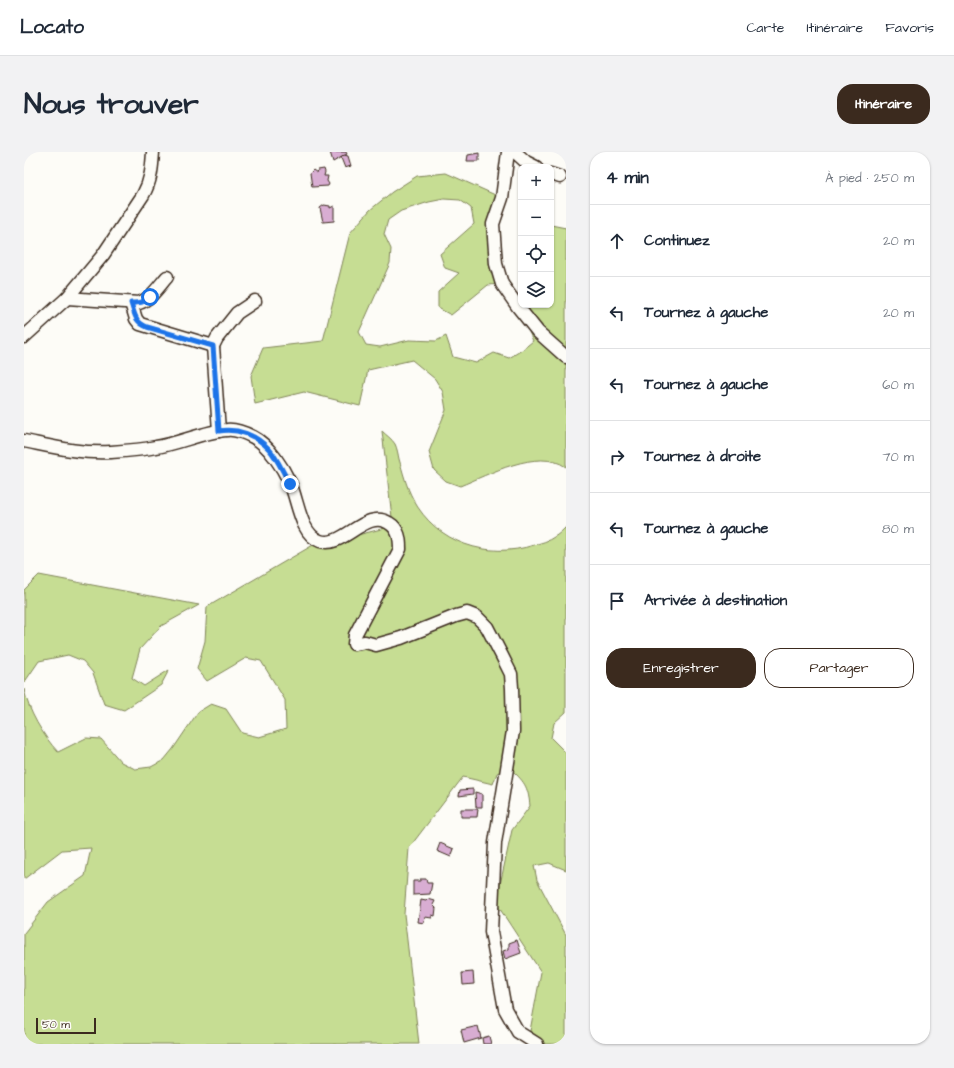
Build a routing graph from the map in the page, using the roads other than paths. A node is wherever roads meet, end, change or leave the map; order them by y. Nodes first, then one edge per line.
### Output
1 (153, 152) edge
2 (508, 152) edge
3 (515, 152) edge
4 (530, 164) edge
5 (167, 277) dead end
6 (67, 298) junction
7 (255, 302) dead end
8 (131, 303) junction
9 (24, 338) edge
10 (213, 346) junction
11 (566, 357) edge
12 (219, 431) junction
13 (24, 441) edge
14 (537, 1044) edge

1 - 6 street
2 - 11 street
3 - 4 street
5 - 8 street
6 - 8 street
6 - 9 street
7 - 10 street
8 - 10 street
10 - 12 street
12 - 13 street
12 - 14 street

